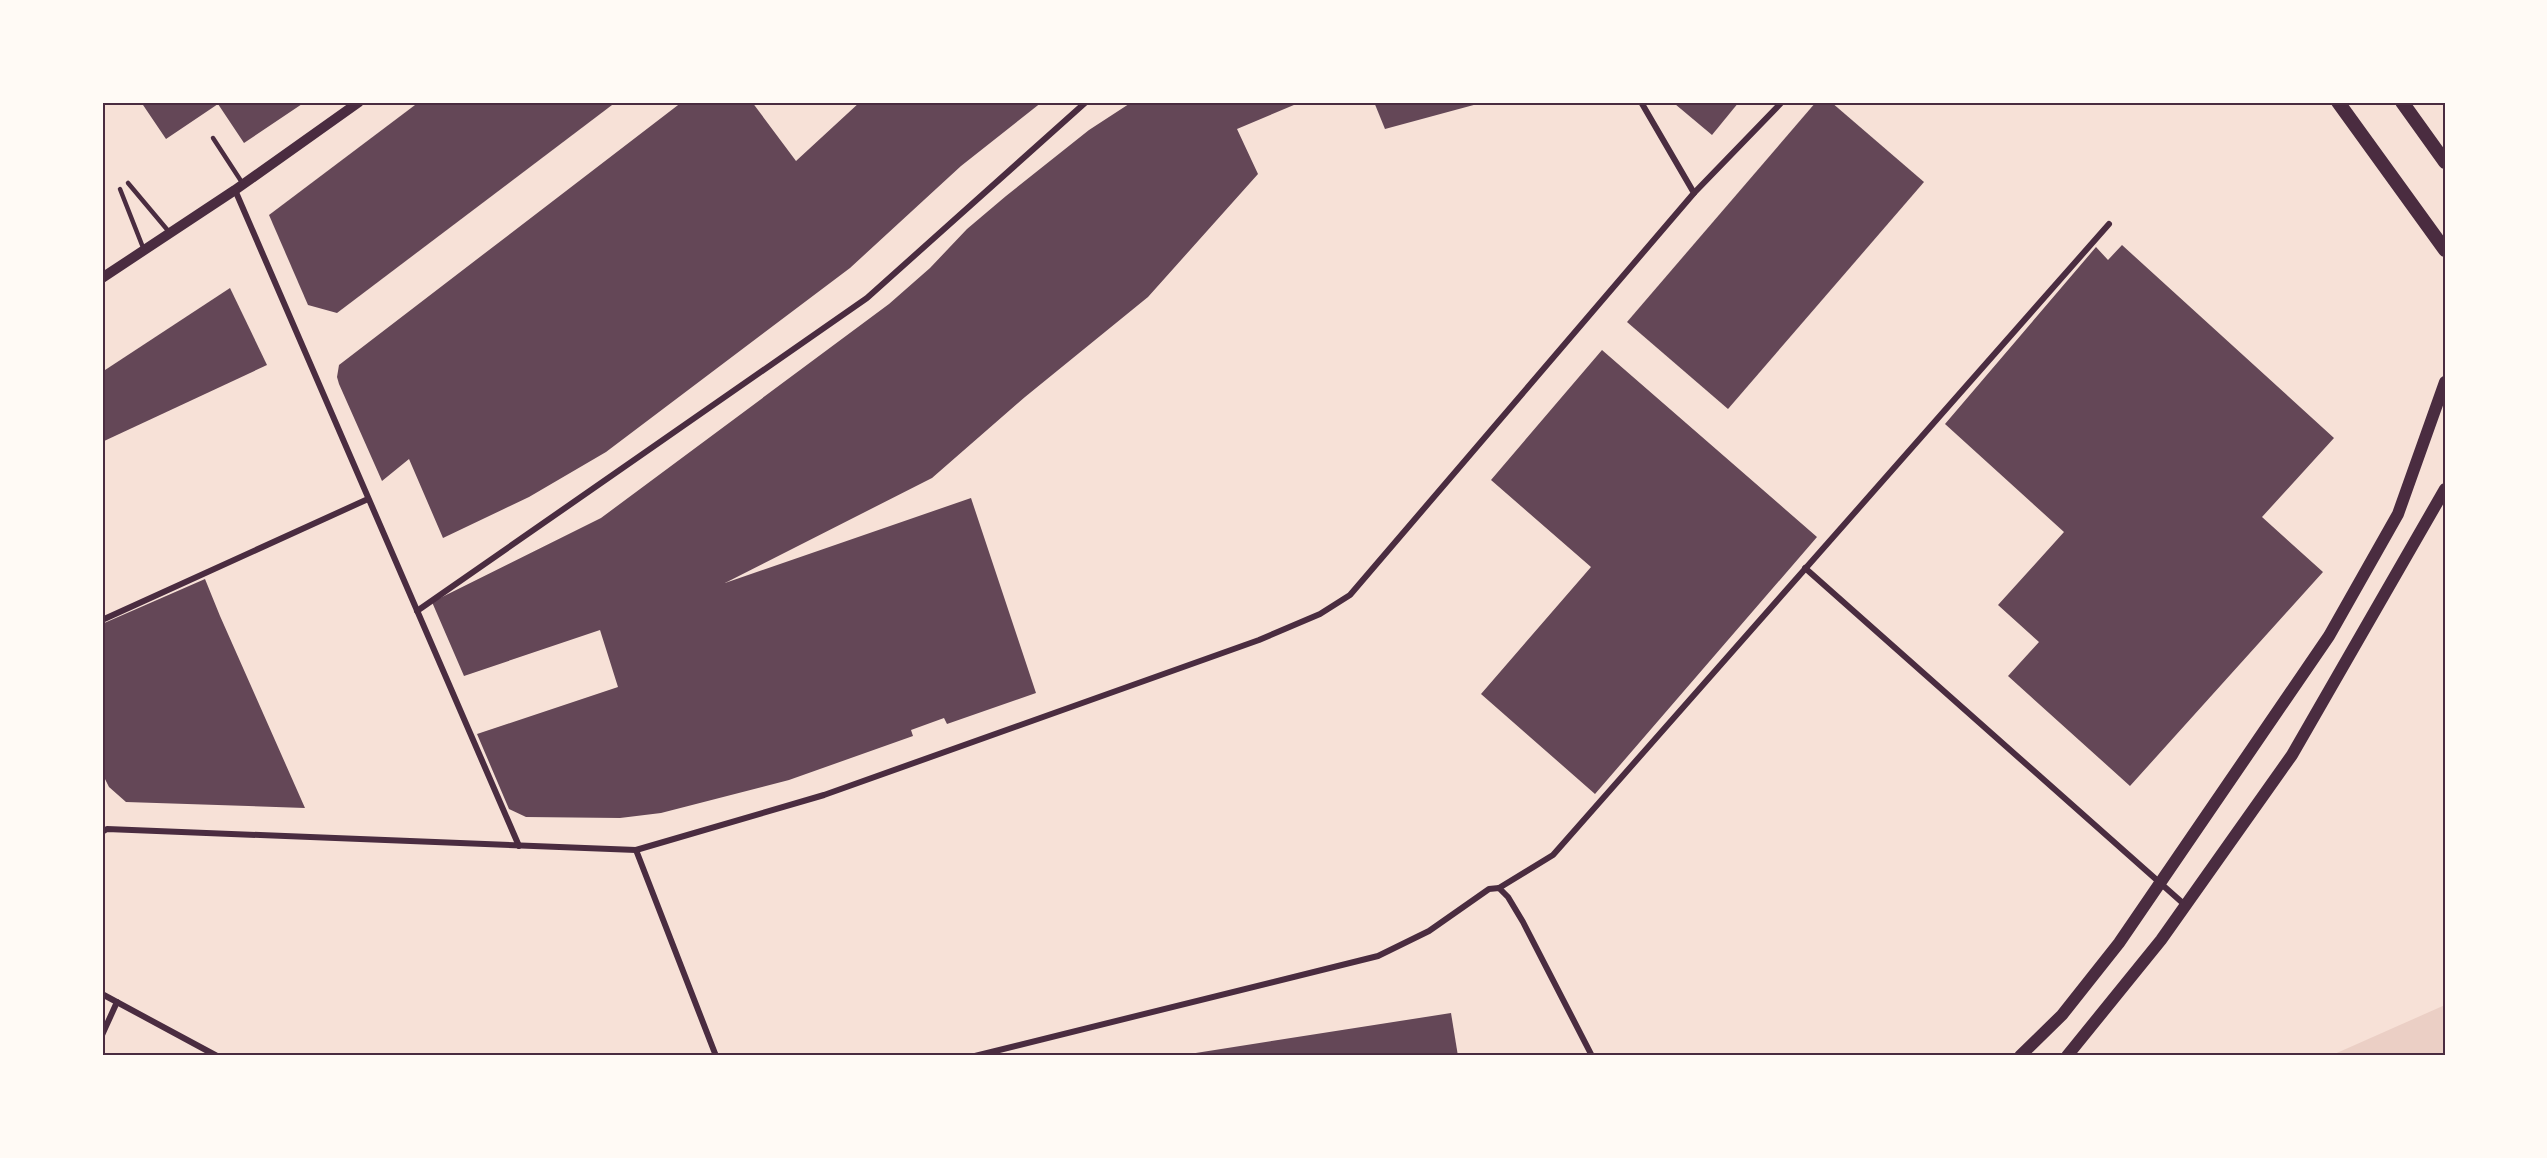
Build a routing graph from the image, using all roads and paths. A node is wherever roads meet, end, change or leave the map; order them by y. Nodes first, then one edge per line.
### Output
1 (359, 102) edge
2 (1086, 102) edge
3 (1641, 102) edge
4 (1782, 102) edge
5 (2338, 102) edge
6 (2402, 102) edge
7 (213, 138) dead end
8 (2445, 162) edge
9 (128, 183) dead end
10 (239, 187) junction
11 (120, 189) dead end
12 (1694, 193) junction
13 (2109, 224) dead end
14 (170, 233) junction
15 (144, 250) junction
16 (2445, 250) edge
17 (102, 278) edge
18 (2445, 382) edge
19 (2445, 489) edge
20 (368, 499) junction
21 (1805, 568) junction
22 (417, 611) junction
23 (102, 620) edge
24 (102, 832) edge
25 (519, 846) junction
26 (636, 850) junction
27 (2160, 883) junction
28 (1499, 888) junction
29 (2185, 905) junction
30 (102, 994) edge
31 (117, 1002) junction
32 (102, 1035) edge
33 (217, 1056) edge
34 (716, 1056) edge
35 (975, 1056) edge
36 (1592, 1056) edge
37 (2020, 1056) edge
38 (2067, 1056) edge

1 - 10 street
2 - 22 street
3 - 12 street
4 - 12 street
5 - 16 main road
6 - 8 main road
7 - 10 lane
9 - 14 lane
10 - 14 street
10 - 20 street
11 - 15 lane
12 - 26 street
13 - 21 street
14 - 15 street
15 - 17 street
18 - 27 main road
19 - 29 main road
20 - 22 street
20 - 23 street
21 - 27 street
21 - 28 street
22 - 25 street
24 - 25 street
25 - 26 street
26 - 34 street
27 - 29 street
27 - 37 main road
28 - 35 street
28 - 36 street
29 - 38 main road
30 - 31 street
31 - 32 street
31 - 33 street

